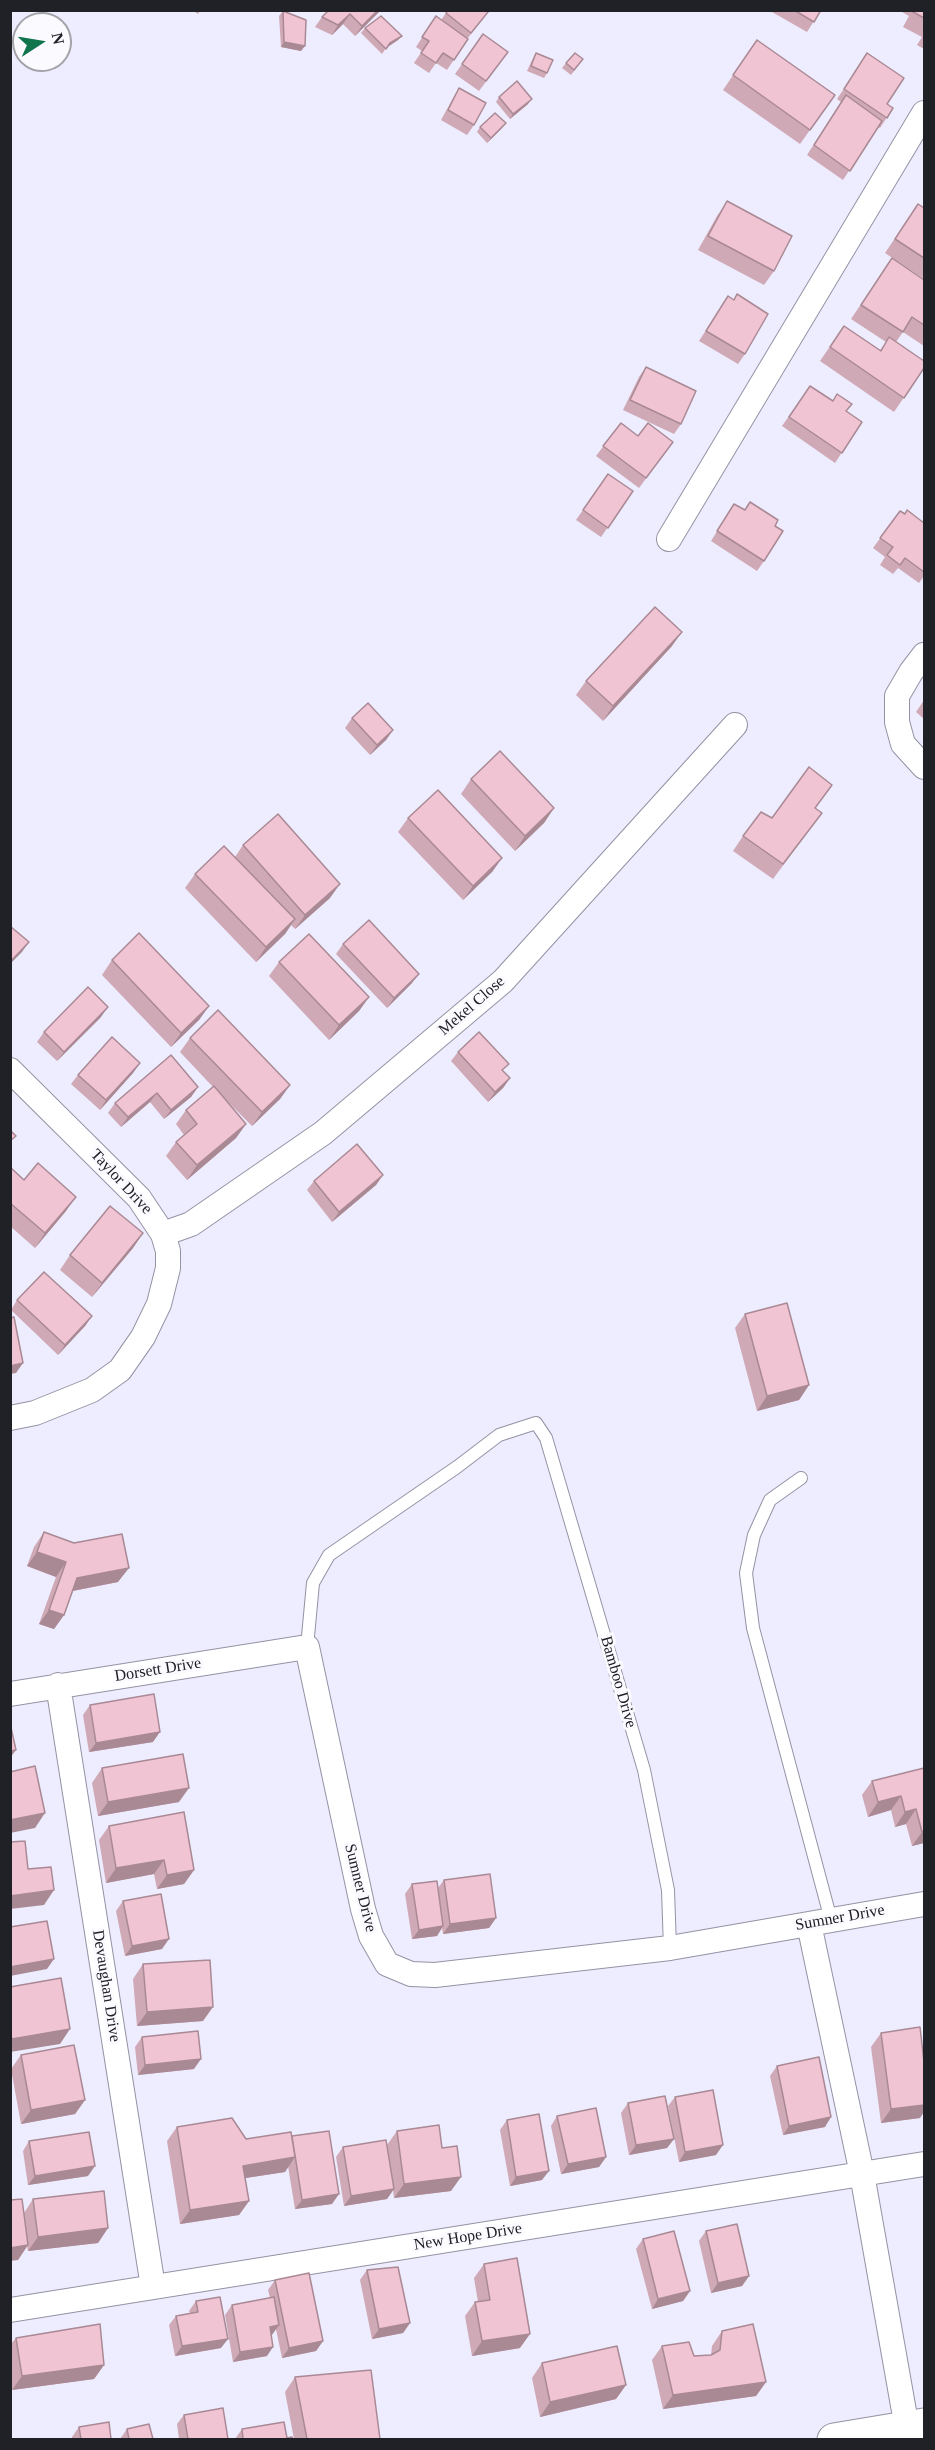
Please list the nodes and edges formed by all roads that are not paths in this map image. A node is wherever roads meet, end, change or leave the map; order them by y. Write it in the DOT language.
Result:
graph roads {
  1 [pos="924,113"];
  2 [pos="669,538"];
  3 [pos="918,664"];
  4 [pos="735,725"];
  5 [pos="924,767"];
  6 [pos="10,1070"];
  7 [pos="163,1234"];
  8 [pos="10,1418"];
  9 [pos="536,1423"];
  10 [pos="801,1478"];
  11 [pos="307,1647"];
  12 [pos="58,1685"];
  13 [pos="10,1694"];
  14 [pos="924,1904"];
  15 [pos="820,1922"];
  16 [pos="670,1948"];
  17 [pos="924,2164"];
  18 [pos="862,2174"];
  19 [pos="153,2287"];
  20 [pos="10,2310"];
  21 [pos="916,2426"];
  22 [pos="834,2439"];
  1 -- 2 [label="street"];
  3 -- 5 [label="street"];
  4 -- 7 [label="street, Mekel Close"];
  6 -- 7 [label="street, Taylor Drive"];
  7 -- 8 [label="street, Taylor Drive"];
  9 -- 11 [label="lane, Sumner Drive"];
  9 -- 16 [label="lane, Bamboo Drive"];
  10 -- 15 [label="lane"];
  11 -- 12 [label="street, Dorsett Drive"];
  11 -- 16 [label="street, Sumner Drive"];
  12 -- 13 [label="street, Dorsett Drive"];
  12 -- 19 [label="street, Devaughan Drive"];
  14 -- 15 [label="street, Sumner Drive"];
  15 -- 16 [label="street, Sumner Drive"];
  15 -- 18 [label="street"];
  17 -- 18 [label="street, New Hope Drive"];
  18 -- 19 [label="street, New Hope Drive"];
  18 -- 21 [label="street"];
  19 -- 20 [label="street, New Hope Drive"];
  21 -- 22 [label="main road"];
}
